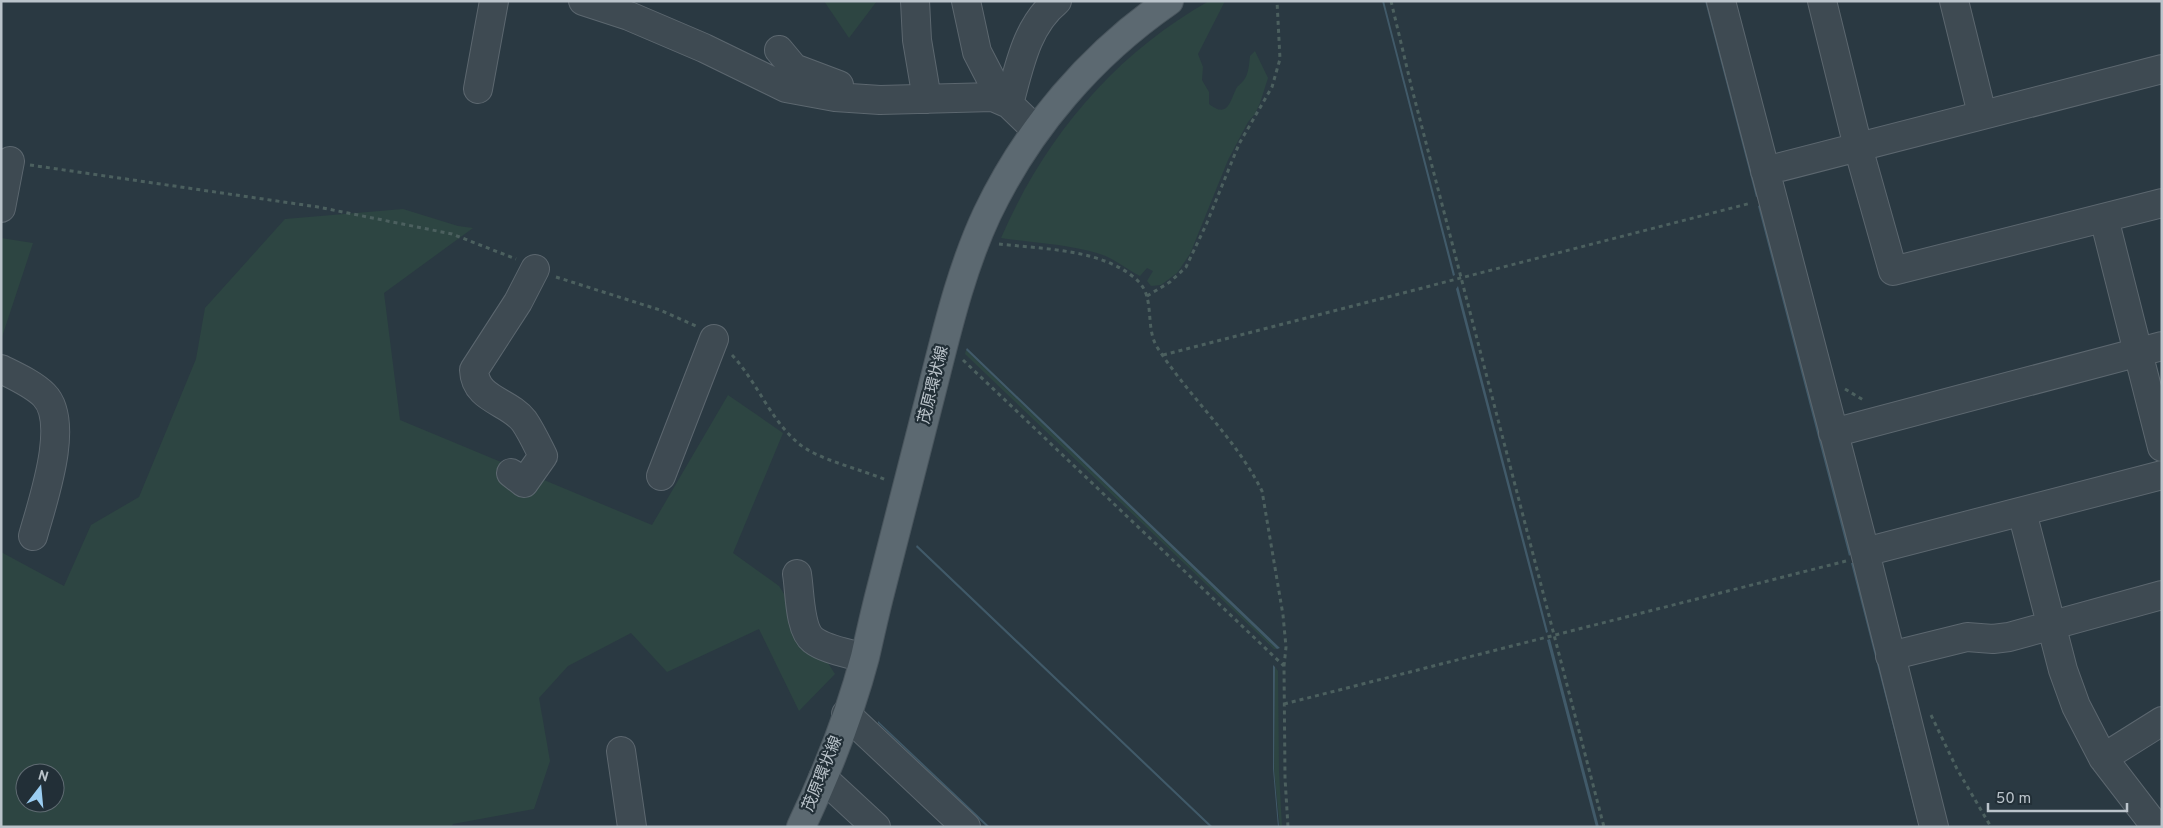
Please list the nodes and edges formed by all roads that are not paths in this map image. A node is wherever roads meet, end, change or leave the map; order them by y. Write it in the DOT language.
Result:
graph roads {
  1 [pos="494,1"];
  2 [pos="584,1"];
  3 [pos="915,1"];
  4 [pos="966,1"];
  5 [pos="1057,1"];
  6 [pos="1169,1"];
  7 [pos="1721,1"];
  8 [pos="1822,1"];
  9 [pos="1954,1"];
  10 [pos="779,50"];
  11 [pos="2162,69"];
  12 [pos="478,89"];
  13 [pos="927,99"];
  14 [pos="880,100"];
  15 [pos="1001,100"];
  16 [pos="1982,114"];
  17 [pos="1036,130"];
  18 [pos="1858,147"];
  19 [pos="10,161"];
  20 [pos="1766,171"];
  21 [pos="2162,203"];
  22 [pos="1,208"];
  23 [pos="2104,218"];
  24 [pos="534,269"];
  25 [pos="714,338"];
  26 [pos="2150,349"];
  27 [pos="1,369"];
  28 [pos="1833,432"];
  29 [pos="2162,447"];
  30 [pos="511,473"];
  31 [pos="2162,475"];
  32 [pos="661,476"];
  33 [pos="2022,512"];
  34 [pos="33,536"];
  35 [pos="1865,554"];
  36 [pos="797,574"];
  37 [pos="2162,595"];
  38 [pos="2051,624"];
  39 [pos="1890,656"];
  40 [pos="864,658"];
  41 [pos="846,714"];
  42 [pos="2162,721"];
  43 [pos="620,751"];
  44 [pos="2103,758"];
  45 [pos="823,778"];
  46 [pos="632,827"];
  47 [pos="801,827"];
  48 [pos="876,827"];
  49 [pos="966,827"];
  50 [pos="1934,827"];
  51 [pos="2156,827"];
  1 -- 12 [label="street"];
  2 -- 14 [label="street"];
  3 -- 13 [label="street"];
  4 -- 15 [label="street"];
  5 -- 15 [label="street"];
  6 -- 17 [label="main road, 茂原環状線"];
  7 -- 20 [label="street"];
  8 -- 18 [label="street"];
  9 -- 16 [label="street"];
  10 -- 14 [label="street"];
  11 -- 16 [label="street"];
  13 -- 14 [label="street"];
  13 -- 15 [label="street"];
  15 -- 17 [label="street"];
  16 -- 18 [label="street"];
  17 -- 40 [label="main road, 茂原環状線"];
  18 -- 20 [label="street"];
  18 -- 23 [label="street"];
  19 -- 22 [label="street"];
  20 -- 28 [label="street"];
  21 -- 23 [label="street"];
  23 -- 26 [label="street"];
  24 -- 30 [label="street"];
  25 -- 32 [label="street"];
  26 -- 28 [label="street"];
  26 -- 29 [label="street"];
  27 -- 34 [label="street"];
  28 -- 35 [label="street"];
  31 -- 33 [label="street"];
  33 -- 35 [label="street"];
  33 -- 38 [label="street"];
  35 -- 39 [label="street"];
  36 -- 40 [label="street"];
  37 -- 38 [label="street"];
  38 -- 39 [label="street"];
  38 -- 44 [label="street"];
  39 -- 50 [label="street"];
  40 -- 41 [label="main road, 茂原環状線"];
  41 -- 45 [label="main road, 茂原環状線"];
  41 -- 49 [label="street"];
  42 -- 44 [label="street"];
  43 -- 46 [label="street"];
  44 -- 51 [label="street"];
  45 -- 47 [label="main road, 茂原環状線"];
  45 -- 48 [label="street"];
}
